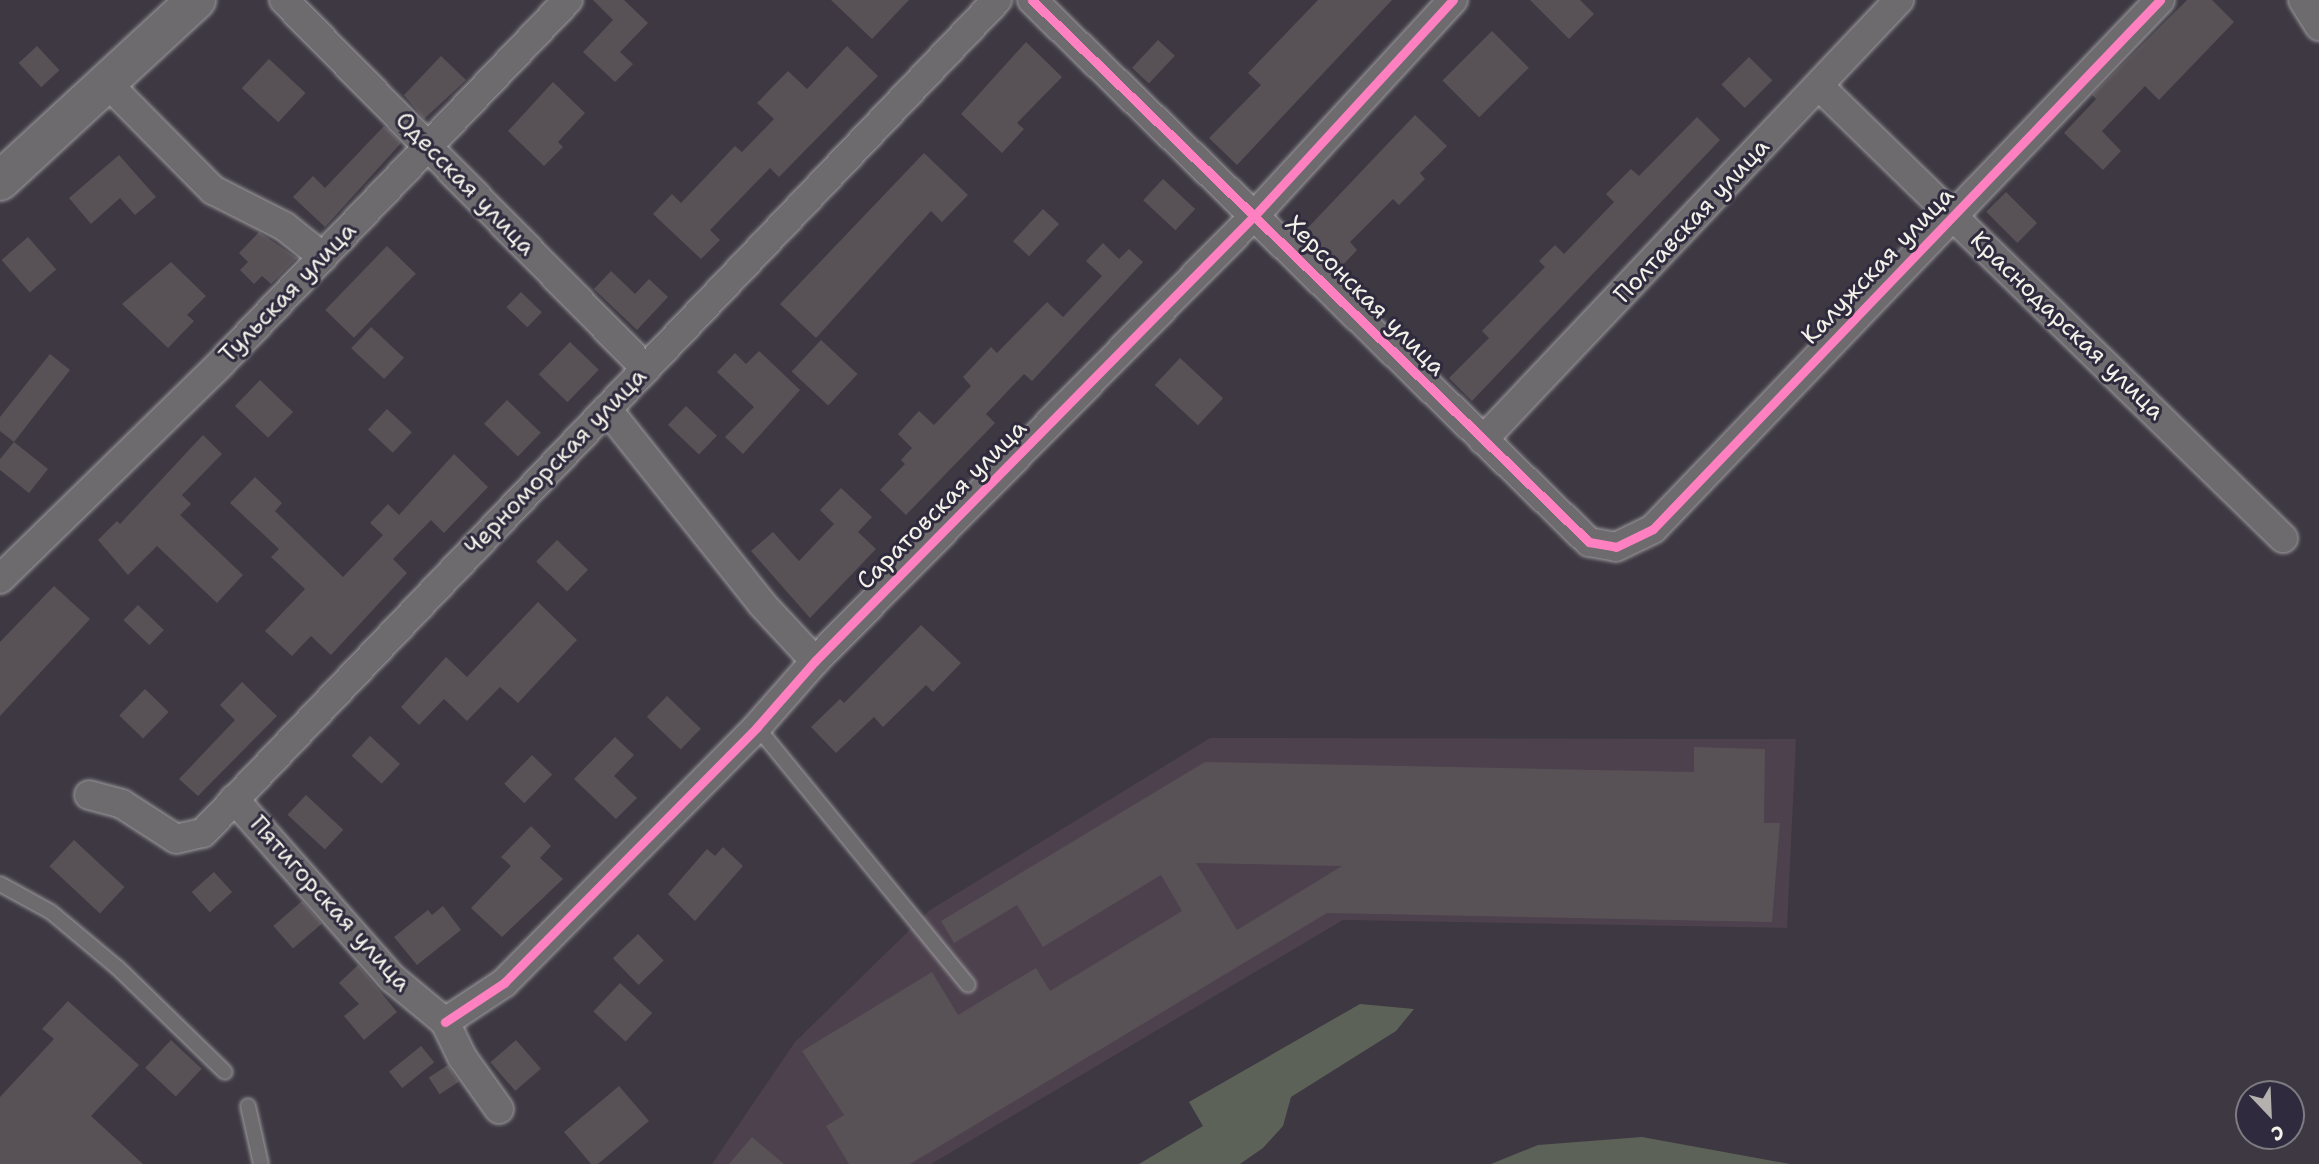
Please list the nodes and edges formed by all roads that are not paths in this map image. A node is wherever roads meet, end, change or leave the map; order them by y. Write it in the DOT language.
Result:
graph roads {
  1 [pos="197,0"];
  2 [pos="284,0"];
  3 [pos="568,0"];
  4 [pos="997,0"];
  5 [pos="1032,0"];
  6 [pos="1453,0"];
  7 [pos="1899,0"];
  8 [pos="2160,0"];
  9 [pos="2303,0"];
  10 [pos="2319,26"];
  11 [pos="107,83"];
  12 [pos="1819,86"];
  13 [pos="429,146"];
  14 [pos="0,181"];
  15 [pos="1256,214"];
  16 [pos="1953,215"];
  17 [pos="323,257"];
  18 [pos="646,369"];
  19 [pos="607,409"];
  20 [pos="1483,440"];
  21 [pos="2283,538"];
  22 [pos="1616,548"];
  23 [pos="0,579"];
  24 [pos="815,661"];
  25 [pos="757,727"];
  26 [pos="89,795"];
  27 [pos="234,799"];
  28 [pos="0,884"];
  29 [pos="968,985"];
  30 [pos="445,1022"];
  31 [pos="225,1072"];
  32 [pos="248,1106"];
  33 [pos="499,1109"];
  34 [pos="261,1164"];
  1 -- 11 [label="street"];
  2 -- 13 [label="street, Одесская улица"];
  3 -- 13 [label="street, Тульская улица"];
  4 -- 18 [label="street, Черноморская улица"];
  5 -- 15 [label="street, Херсонская улица"];
  6 -- 15 [label="street, Саратовская улица"];
  7 -- 12 [label="street, Полтавская улица"];
  8 -- 16 [label="street, Калужская улица"];
  9 -- 10 [label="street"];
  11 -- 14 [label="street"];
  11 -- 17 [label="street"];
  12 -- 16 [label="street, Краснодарская улица"];
  12 -- 20 [label="street, Полтавская улица"];
  13 -- 17 [label="street, Тульская улица"];
  13 -- 18 [label="street, Одесская улица"];
  15 -- 20 [label="street, Херсонская улица"];
  15 -- 24 [label="street, Саратовская улица"];
  16 -- 21 [label="street, Краснодарская улица"];
  16 -- 22 [label="street, Калужская улица"];
  17 -- 23 [label="street, Тульская улица"];
  18 -- 19 [label="street, Черноморская улица"];
  19 -- 24 [label="street"];
  19 -- 27 [label="street, Черноморская улица"];
  20 -- 22 [label="street, Херсонская улица"];
  24 -- 25 [label="street, Саратовская улица"];
  25 -- 29 [label="lane"];
  25 -- 30 [label="street, Саратовская улица"];
  26 -- 27 [label="street, Черноморская улица"];
  27 -- 30 [label="street, Пятигорская улица"];
  28 -- 31 [label="lane"];
  30 -- 33 [label="street, Пятигорская улица"];
  32 -- 34 [label="lane"];
}
